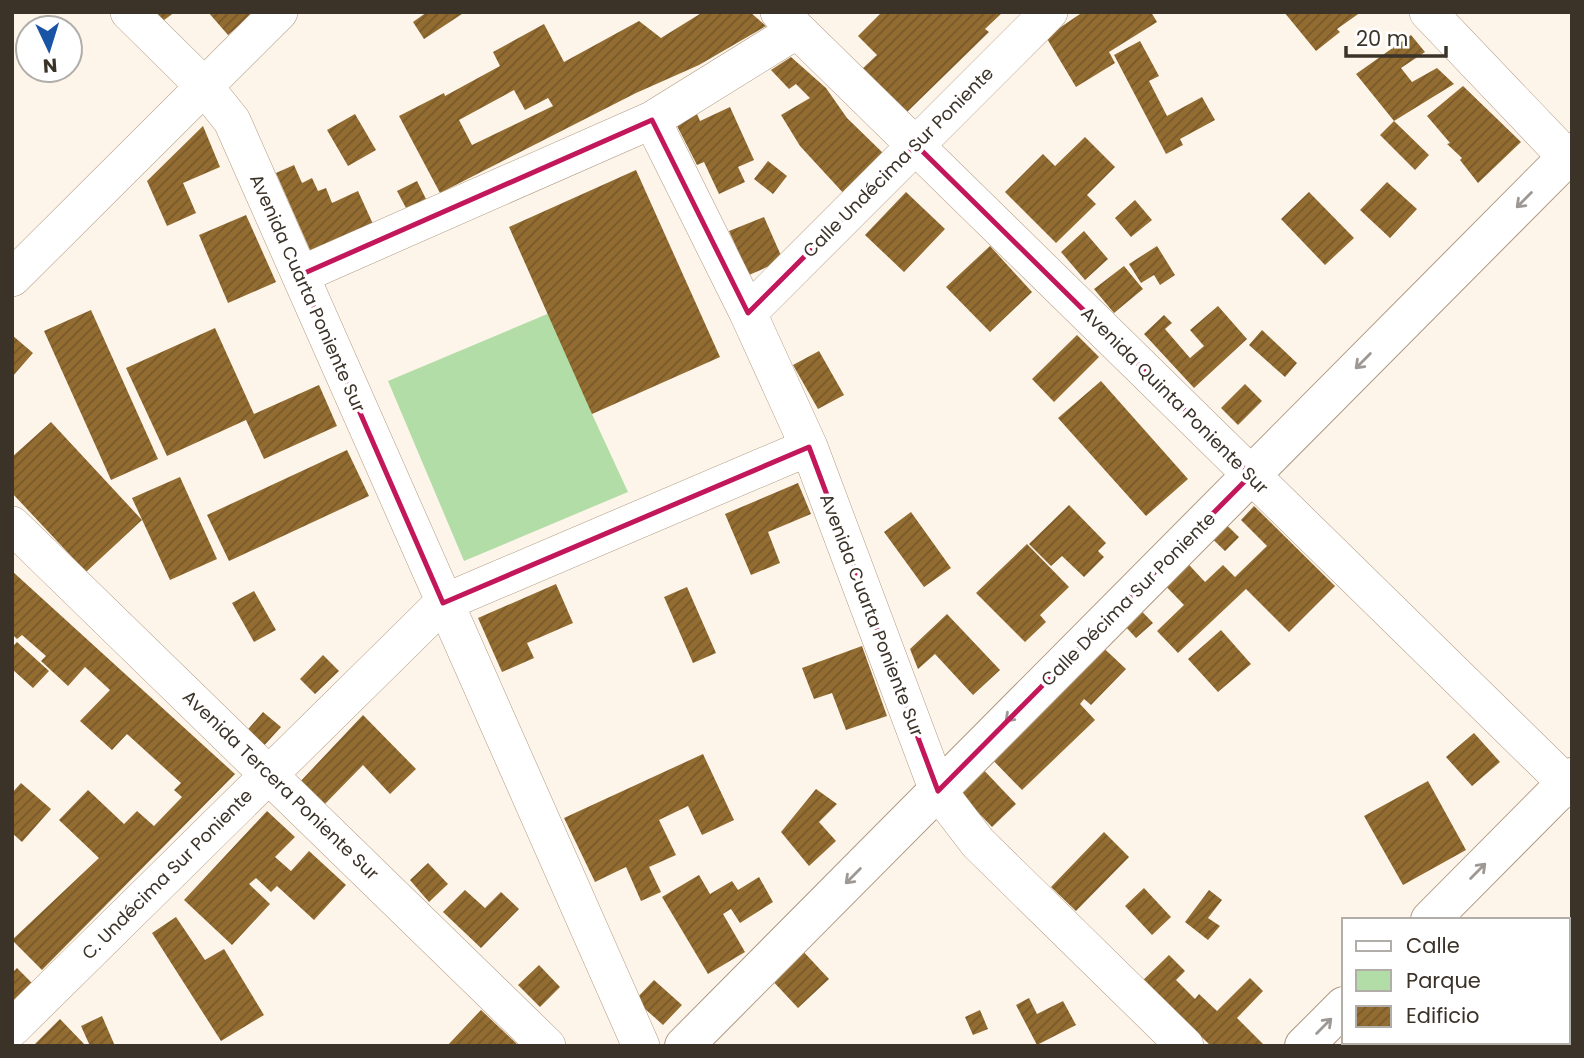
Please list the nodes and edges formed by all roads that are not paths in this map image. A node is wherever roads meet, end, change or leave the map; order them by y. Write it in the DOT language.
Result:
graph roads {
  1 [pos="129,12"];
  2 [pos="279,12"];
  3 [pos="1049,12"];
  4 [pos="1428,12"];
  5 [pos="788,21"];
  6 [pos="204,86"];
  7 [pos="652,120"];
  8 [pos="916,145"];
  9 [pos="1570,157"];
  10 [pos="300,275"];
  11 [pos="12,278"];
  12 [pos="748,313"];
  13 [pos="809,447"];
  14 [pos="1251,475"];
  15 [pos="12,525"];
  16 [pos="443,603"];
  17 [pos="269,772"];
  18 [pos="1570,783"];
  19 [pos="938,791"];
  20 [pos="1432,918"];
  21 [pos="1342,1008"];
  22 [pos="12,1028"];
  23 [pos="547,1046"];
  24 [pos="640,1046"];
  25 [pos="684,1046"];
  26 [pos="1185,1046"];
  27 [pos="1304,1046"];
  1 -- 6 [label="street, Avenida Cuarta Poniente Sur"];
  2 -- 6 [label="street"];
  3 -- 8 [label="street, Calle Undécima Sur Poniente"];
  4 -- 9 [label="street"];
  5 -- 7 [label="street"];
  5 -- 8 [label="street, Avenida Quinta Poniente Sur"];
  6 -- 10 [label="street, Avenida Cuarta Poniente Sur"];
  6 -- 11 [label="street"];
  7 -- 10 [label="street"];
  7 -- 12 [label="street, Avenida Cuarta Poniente Sur"];
  8 -- 12 [label="street, Calle Undécima Sur Poniente"];
  8 -- 14 [label="street, Avenida Quinta Poniente Sur"];
  9 -- 14 [label="street, Calle Décima Sur Poniente, one-way"];
  10 -- 16 [label="street, Avenida Cuarta Poniente Sur"];
  12 -- 13 [label="street, Avenida Cuarta Poniente Sur"];
  13 -- 16 [label="street"];
  13 -- 19 [label="street, Avenida Cuarta Poniente Sur"];
  14 -- 18 [label="street, Avenida Quinta Poniente Sur"];
  14 -- 19 [label="street, Calle Décima Sur Poniente, one-way"];
  15 -- 17 [label="street, Avenida Tercera Poniente Sur"];
  16 -- 17 [label="street, C. Undécima Sur Poniente"];
  16 -- 24 [label="street, Avenida Cuarta Poniente Sur"];
  17 -- 22 [label="street, C. Undécima Sur Poniente"];
  17 -- 23 [label="street, Avenida Tercera Poniente Sur"];
  20 -- 18 [label="street, one-way"];
  19 -- 25 [label="street, Calle Décima Sur Poniente, one-way"];
  19 -- 26 [label="street, Avenida Cuarta Poniente Sur"];
  27 -- 21 [label="street, one-way"];
}
